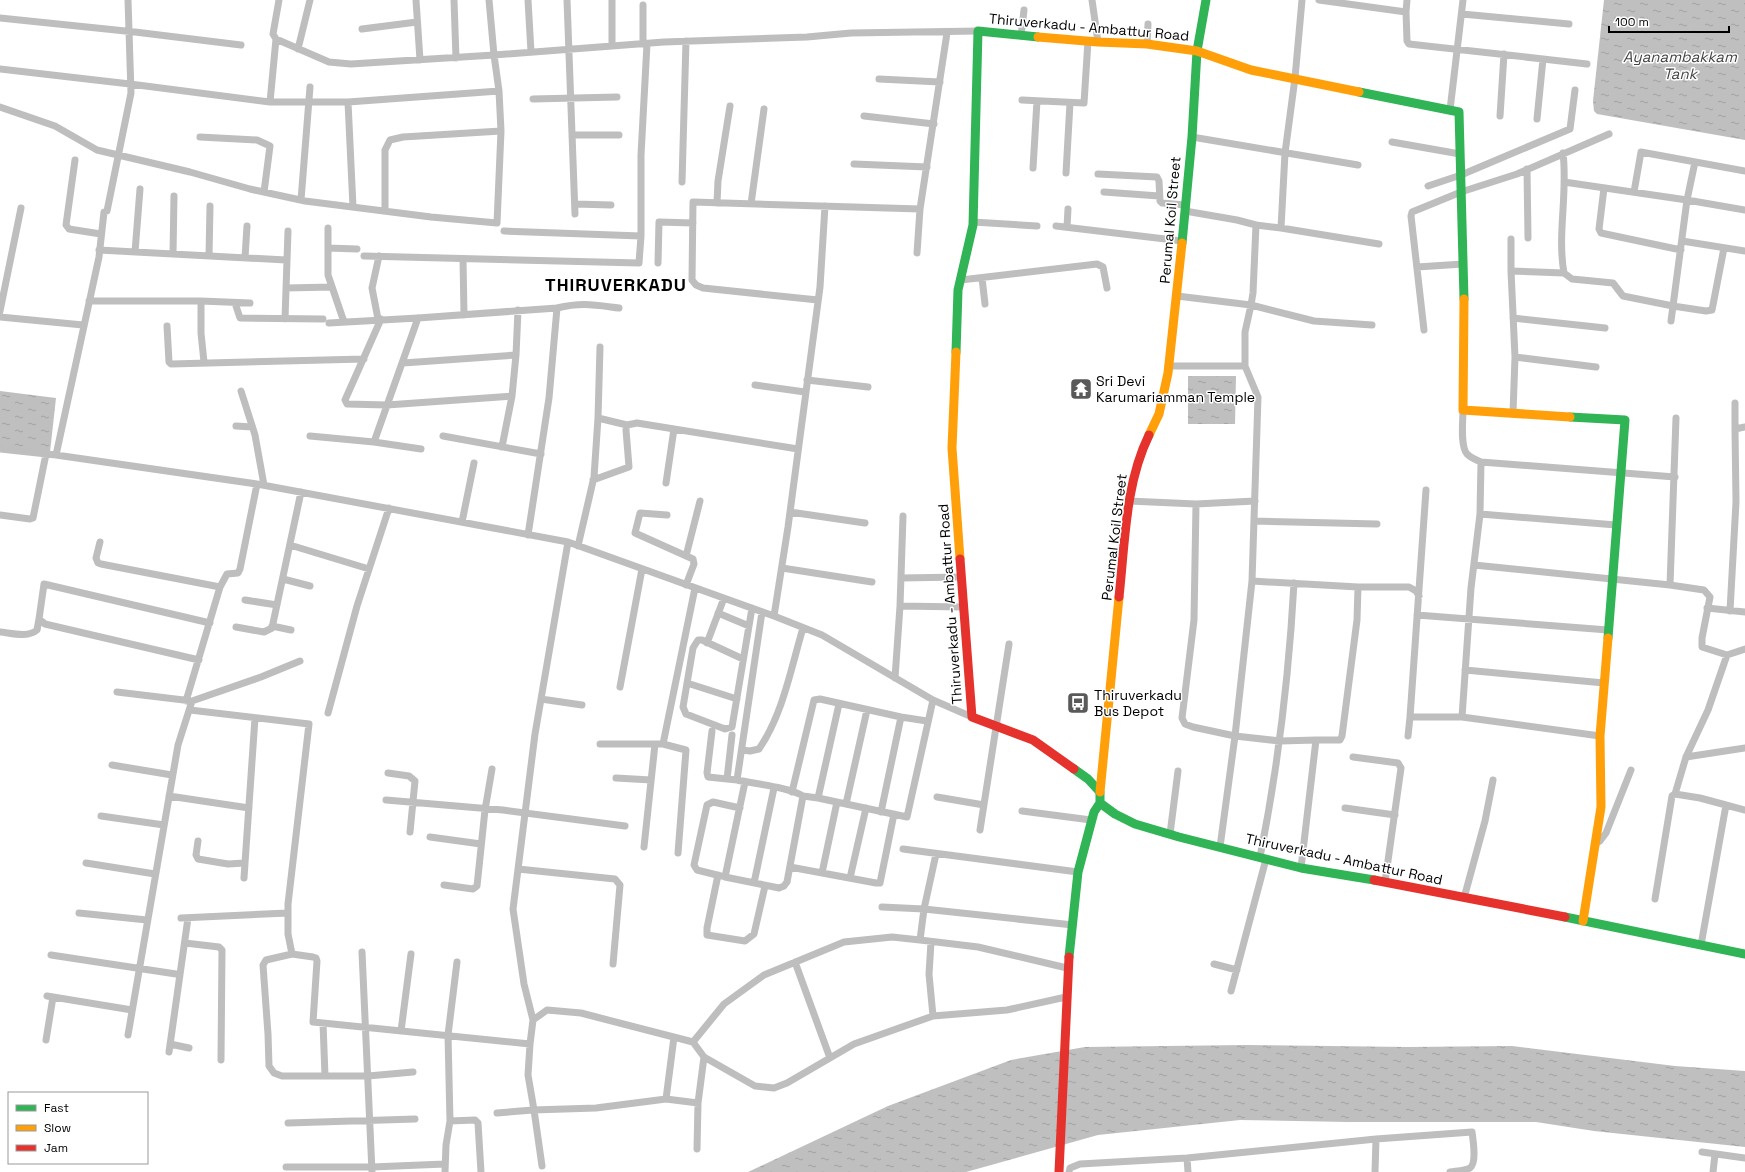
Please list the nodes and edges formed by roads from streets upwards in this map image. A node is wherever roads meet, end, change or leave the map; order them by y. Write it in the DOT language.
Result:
graph roads {
  1 [pos="128,0"];
  2 [pos="279,0"];
  3 [pos="310,0"];
  4 [pos="416,0"];
  5 [pos="454,0"];
  6 [pos="489,0"];
  7 [pos="528,0"];
  8 [pos="566,0"];
  9 [pos="612,0"];
  10 [pos="1092,0"];
  11 [pos="1206,0"];
  12 [pos="1302,0"];
  13 [pos="1319,0"];
  14 [pos="1407,0"];
  15 [pos="1462,0"];
  16 [pos="643,5"];
  17 [pos="1024,10"];
  18 [pos="1406,12"];
  19 [pos="1462,14"];
  20 [pos="0,18"];
  21 [pos="417,22"];
  22 [pos="1148,24"];
  23 [pos="1569,24"];
  24 [pos="362,29"];
  25 [pos="128,32"];
  26 [pos="948,32"];
  27 [pos="978,32"];
  28 [pos="1021,36"];
  29 [pos="276,39"];
  30 [pos="1088,40"];
  31 [pos="686,41"];
  32 [pos="1098,42"];
  33 [pos="645,44"];
  34 [pos="1148,44"];
  35 [pos="241,45"];
  36 [pos="612,46"];
  37 [pos="298,49"];
  38 [pos="568,49"];
  39 [pos="1458,50"];
  40 [pos="1197,51"];
  41 [pos="531,52"];
  42 [pos="1504,54"];
  43 [pos="494,55"];
  44 [pos="456,58"];
  45 [pos="1543,59"];
  46 [pos="420,60"];
  47 [pos="1587,64"];
  48 [pos="0,69"];
  49 [pos="1295,78"];
  50 [pos="879,79"];
  51 [pos="940,82"];
  52 [pos="130,84"];
  53 [pos="310,87"];
  54 [pos="1575,90"];
  55 [pos="499,91"];
  56 [pos="617,97"];
  57 [pos="533,99"];
  58 [pos="571,99"];
  59 [pos="1022,100"];
  60 [pos="1037,101"];
  61 [pos="270,102"];
  62 [pos="309,102"];
  63 [pos="348,102"];
  64 [pos="1070,103"];
  65 [pos="730,106"];
  66 [pos="0,107"];
  67 [pos="764,109"];
  68 [pos="1450,110"];
  69 [pos="864,116"];
  70 [pos="1500,116"];
  71 [pos="1537,119"];
  72 [pos="934,124"];
  73 [pos="501,131"];
  74 [pos="1609,134"];
  75 [pos="573,135"];
  76 [pos="619,135"];
  77 [pos="200,137"];
  78 [pos="1192,137"];
  79 [pos="1392,142"];
  80 [pos="1285,153"];
  81 [pos="1563,153"];
  82 [pos="1460,154"];
  83 [pos="119,157"];
  84 [pos="75,160"];
  85 [pos="1695,162"];
  86 [pos="854,164"];
  87 [pos="1358,165"];
  88 [pos="927,167"];
  89 [pos="1033,168"];
  90 [pos="1527,170"];
  91 [pos="1745,171"];
  92 [pos="1066,173"];
  93 [pos="1098,174"];
  94 [pos="1461,175"];
  95 [pos="682,182"];
  96 [pos="1564,182"];
  97 [pos="1428,186"];
  98 [pos="1604,188"];
  99 [pos="140,189"];
  100 [pos="264,192"];
  101 [pos="1104,192"];
  102 [pos="1461,192"];
  103 [pos="1634,192"];
  104 [pos="174,196"];
  105 [pos="1159,196"];
  106 [pos="301,200"];
  107 [pos="1687,200"];
  108 [pos="717,203"];
  109 [pos="575,204"];
  110 [pos="751,204"];
  111 [pos="611,205"];
  112 [pos="210,206"];
  113 [pos="825,206"];
  114 [pos="353,207"];
  115 [pos="21,208"];
  116 [pos="1185,208"];
  117 [pos="920,209"];
  118 [pos="1068,209"];
  119 [pos="1745,210"];
  120 [pos="385,211"];
  121 [pos="575,214"];
  122 [pos="973,222"];
  123 [pos="693,223"];
  124 [pos="1256,225"];
  125 [pos="247,226"];
  126 [pos="1037,226"];
  127 [pos="1056,226"];
  128 [pos="1067,227"];
  129 [pos="328,228"];
  130 [pos="1281,228"];
  131 [pos="288,231"];
  132 [pos="504,232"];
  133 [pos="102,234"];
  134 [pos="641,236"];
  135 [pos="1528,238"];
  136 [pos="1511,239"];
  137 [pos="1182,241"];
  138 [pos="1682,242"];
  139 [pos="1379,244"];
  140 [pos="328,248"];
  141 [pos="1724,248"];
  142 [pos="357,249"];
  143 [pos="99,250"];
  144 [pos="1681,250"];
  145 [pos="1745,251"];
  146 [pos="135,252"];
  147 [pos="917,253"];
  148 [pos="173,254"];
  149 [pos="209,256"];
  150 [pos="364,256"];
  151 [pos="378,256"];
  152 [pos="246,258"];
  153 [pos="463,259"];
  154 [pos="286,260"];
  155 [pos="658,263"];
  156 [pos="1463,264"];
  157 [pos="1417,268"];
  158 [pos="1511,271"];
  159 [pos="1564,274"];
  160 [pos="982,278"];
  161 [pos="960,280"];
  162 [pos="332,287"];
  163 [pos="286,288"];
  164 [pos="1107,288"];
  165 [pos="1177,296"];
  166 [pos="818,300"];
  167 [pos="89,301"];
  168 [pos="202,301"];
  169 [pos="235,302"];
  170 [pos="250,303"];
  171 [pos="985,304"];
  172 [pos="1251,305"];
  173 [pos="1673,306"];
  174 [pos="557,308"];
  175 [pos="619,308"];
  176 [pos="518,310"];
  177 [pos="0,311"];
  178 [pos="464,315"];
  179 [pos="0,317"];
  180 [pos="418,318"];
  181 [pos="1514,318"];
  182 [pos="284,319"];
  183 [pos="380,319"];
  184 [pos="1671,321"];
  185 [pos="344,322"];
  186 [pos="83,325"];
  187 [pos="1372,325"];
  188 [pos="167,326"];
  189 [pos="1605,328"];
  190 [pos="1424,330"];
  191 [pos="600,347"];
  192 [pos="516,355"];
  193 [pos="1515,357"];
  194 [pos="364,359"];
  195 [pos="204,362"];
  196 [pos="403,363"];
  197 [pos="1168,366"];
  198 [pos="1245,366"];
  199 [pos="1596,367"];
  200 [pos="807,380"];
  201 [pos="755,385"];
  202 [pos="868,387"];
  203 [pos="241,391"];
  204 [pos="805,392"];
  205 [pos="512,396"];
  206 [pos="1734,403"];
  207 [pos="387,404"];
  208 [pos="1463,410"];
  209 [pos="1513,413"];
  210 [pos="598,418"];
  211 [pos="1676,418"];
  212 [pos="628,425"];
  213 [pos="236,426"];
  214 [pos="252,427"];
  215 [pos="1745,427"];
  216 [pos="674,429"];
  217 [pos="1735,429"];
  218 [pos="310,436"];
  219 [pos="443,436"];
  220 [pos="374,442"];
  221 [pos="502,447"];
  222 [pos="0,449"];
  223 [pos="421,449"];
  224 [pos="798,449"];
  225 [pos="46,454"];
  226 [pos="541,454"];
  227 [pos="56,455"];
  228 [pos="1481,462"];
  229 [pos="474,463"];
  230 [pos="1621,472"];
  231 [pos="1675,477"];
  232 [pos="593,480"];
  233 [pos="666,483"];
  234 [pos="261,484"];
  235 [pos="1426,490"];
  236 [pos="301,492"];
  237 [pos="700,501"];
  238 [pos="1129,501"];
  239 [pos="1255,501"];
  240 [pos="1196,504"];
  241 [pos="389,508"];
  242 [pos="790,512"];
  243 [pos="1480,514"];
  244 [pos="667,515"];
  245 [pos="0,516"];
  246 [pos="904,516"];
  247 [pos="1254,521"];
  248 [pos="462,522"];
  249 [pos="865,523"];
  250 [pos="1377,524"];
  251 [pos="1616,525"];
  252 [pos="528,535"];
  253 [pos="100,542"];
  254 [pos="568,542"];
  255 [pos="290,545"];
  256 [pos="578,546"];
  257 [pos="686,556"];
  258 [pos="1474,565"];
  259 [pos="782,568"];
  260 [pos="369,569"];
  261 [pos="642,569"];
  262 [pos="901,578"];
  263 [pos="961,578"];
  264 [pos="283,579"];
  265 [pos="1613,579"];
  266 [pos="1252,581"];
  267 [pos="872,582"];
  268 [pos="1294,583"];
  269 [pos="686,584"];
  270 [pos="1670,585"];
  271 [pos="310,586"];
  272 [pos="220,587"];
  273 [pos="1358,587"];
  274 [pos="695,588"];
  275 [pos="1418,596"];
  276 [pos="724,598"];
  277 [pos="245,600"];
  278 [pos="277,605"];
  279 [pos="900,606"];
  280 [pos="963,607"];
  281 [pos="752,608"];
  282 [pos="1708,608"];
  283 [pos="1730,610"];
  284 [pos="762,612"];
  285 [pos="1745,612"];
  286 [pos="718,613"];
  287 [pos="1417,615"];
  288 [pos="774,616"];
  289 [pos="40,619"];
  290 [pos="1468,619"];
  291 [pos="210,623"];
  292 [pos="272,626"];
  293 [pos="749,626"];
  294 [pos="236,627"];
  295 [pos="803,628"];
  296 [pos="291,630"];
  297 [pos="1608,630"];
  298 [pos="0,632"];
  299 [pos="707,643"];
  300 [pos="1009,644"];
  301 [pos="1745,649"];
  302 [pos="1727,655"];
  303 [pos="744,659"];
  304 [pos="199,660"];
  305 [pos="300,661"];
  306 [pos="1465,670"];
  307 [pos="895,678"];
  308 [pos="687,683"];
  309 [pos="1604,683"];
  310 [pos="620,687"];
  311 [pos="117,692"];
  312 [pos="541,699"];
  313 [pos="737,699"];
  314 [pos="933,700"];
  315 [pos="189,701"];
  316 [pos="839,704"];
  317 [pos="582,705"];
  318 [pos="190,710"];
  319 [pos="867,710"];
  320 [pos="328,714"];
  321 [pos="901,717"];
  322 [pos="972,717"];
  323 [pos="1410,717"];
  324 [pos="1462,717"];
  325 [pos="255,718"];
  326 [pos="927,721"];
  327 [pos="996,726"];
  328 [pos="712,731"];
  329 [pos="732,735"];
  330 [pos="1235,736"];
  331 [pos="1408,736"];
  332 [pos="1600,736"];
  333 [pos="1316,740"];
  334 [pos="1280,741"];
  335 [pos="600,744"];
  336 [pos="655,744"];
  337 [pos="663,744"];
  338 [pos="1745,748"];
  339 [pos="742,750"];
  340 [pos="1353,757"];
  341 [pos="1686,757"];
  342 [pos="112,765"];
  343 [pos="492,769"];
  344 [pos="1631,770"];
  345 [pos="1178,771"];
  346 [pos="388,774"];
  347 [pos="172,775"];
  348 [pos="616,778"];
  349 [pos="727,779"];
  350 [pos="651,780"];
  351 [pos="737,780"];
  352 [pos="1493,780"];
  353 [pos="745,782"];
  354 [pos="774,788"];
  355 [pos="792,792"];
  356 [pos="1100,792"];
  357 [pos="1674,794"];
  358 [pos="169,796"];
  359 [pos="803,796"];
  360 [pos="938,797"];
  361 [pos="818,798"];
  362 [pos="386,800"];
  363 [pos="837,802"];
  364 [pos="413,803"];
  365 [pos="1100,803"];
  366 [pos="846,804"];
  367 [pos="984,805"];
  368 [pos="1726,805"];
  369 [pos="249,808"];
  370 [pos="740,808"];
  371 [pos="866,808"];
  372 [pos="1345,808"];
  373 [pos="485,810"];
  374 [pos="1745,810"];
  375 [pos="1022,811"];
  376 [pos="881,812"];
  377 [pos="525,814"];
  378 [pos="894,814"];
  379 [pos="1395,815"];
  380 [pos="101,816"];
  381 [pos="1091,820"];
  382 [pos="164,825"];
  383 [pos="625,826"];
  384 [pos="980,830"];
  385 [pos="410,832"];
  386 [pos="1170,834"];
  387 [pos="430,837"];
  388 [pos="198,841"];
  389 [pos="481,844"];
  390 [pos="1595,844"];
  391 [pos="644,847"];
  392 [pos="1220,847"];
  393 [pos="903,850"];
  394 [pos="678,853"];
  395 [pos="936,854"];
  396 [pos="1263,858"];
  397 [pos="86,863"];
  398 [pos="245,863"];
  399 [pos="790,867"];
  400 [pos="1301,868"];
  401 [pos="518,869"];
  402 [pos="1078,872"];
  403 [pos="822,873"];
  404 [pos="155,874"];
  405 [pos="722,876"];
  406 [pos="244,878"];
  407 [pos="850,878"];
  408 [pos="1385,882"];
  409 [pos="754,884"];
  410 [pos="444,885"];
  411 [pos="765,886"];
  412 [pos="1464,898"];
  413 [pos="1655,899"];
  414 [pos="882,907"];
  415 [pos="924,909"];
  416 [pos="79,913"];
  417 [pos="288,913"];
  418 [pos="147,920"];
  419 [pos="1583,920"];
  420 [pos="1073,925"];
  421 [pos="920,940"];
  422 [pos="931,942"];
  423 [pos="185,943"];
  424 [pos="1700,945"];
  425 [pos="362,952"];
  426 [pos="292,954"];
  427 [pos="411,954"];
  428 [pos="1745,954"];
  429 [pos="51,955"];
  430 [pos="456,962"];
  431 [pos="795,962"];
  432 [pos="613,964"];
  433 [pos="1214,964"];
  434 [pos="139,968"];
  435 [pos="1067,968"];
  436 [pos="1236,970"];
  437 [pos="176,974"];
  438 [pos="1231,991"];
  439 [pos="1066,997"];
  440 [pos="132,1010"];
  441 [pos="933,1016"];
  442 [pos="533,1020"];
  443 [pos="322,1023"];
  444 [pos="365,1028"];
  445 [pos="401,1031"];
  446 [pos="128,1035"];
  447 [pos="448,1035"];
  448 [pos="674,1037"];
  449 [pos="46,1040"];
  450 [pos="693,1042"];
  451 [pos="170,1044"];
  452 [pos="530,1044"];
  453 [pos="189,1048"];
  454 [pos="169,1052"];
  455 [pos="704,1057"];
  456 [pos="830,1058"];
  457 [pos="221,1060"];
  458 [pos="413,1072"];
  459 [pos="325,1076"];
  460 [pos="368,1076"];
  461 [pos="666,1099"];
  462 [pos="698,1103"];
  463 [pos="534,1110"];
  464 [pos="497,1114"];
  465 [pos="415,1119"];
  466 [pos="369,1121"];
  467 [pos="450,1122"];
  468 [pos="288,1123"];
  469 [pos="1376,1139"];
  470 [pos="697,1149"];
  471 [pos="1702,1152"];
  472 [pos="1715,1154"];
  473 [pos="1187,1158"];
  474 [pos="1745,1158"];
  475 [pos="444,1164"];
  476 [pos="542,1166"];
  477 [pos="286,1167"];
  478 [pos="372,1169"];
  479 [pos="445,1172"];
  480 [pos="481,1172"];
  481 [pos="1059,1172"];
  482 [pos="1069,1172"];
  483 [pos="1188,1172"];
  484 [pos="1375,1172"];
  485 [pos="1450,1172"];
  486 [pos="1713,1172"];
  1 -- 25 [label="street"];
  2 -- 29 [label="street"];
  3 -- 37 [label="street"];
  4 -- 21 [label="street"];
  5 -- 44 [label="street"];
  6 -- 43 [label="street"];
  7 -- 41 [label="street"];
  8 -- 38 [label="street"];
  9 -- 36 [label="street"];
  10 -- 32 [label="street"];
  11 -- 40 [label="street, Thiruverkadu - Ambattur Road"];
  12 -- 49 [label="street"];
  13 -- 18 [label="street"];
  14 -- 18 [label="street"];
  15 -- 19 [label="street"];
  16 -- 33 [label="street"];
  17 -- 28 [label="street"];
  18 -- 39 [label="street"];
  19 -- 23 [label="street"];
  19 -- 39 [label="street"];
  20 -- 25 [label="street"];
  21 -- 24 [label="street"];
  21 -- 46 [label="street"];
  22 -- 34 [label="street"];
  25 -- 35 [label="street"];
  25 -- 52 [label="street"];
  26 -- 27 [label="street"];
  26 -- 31 [label="street"];
  26 -- 51 [label="street"];
  27 -- 28 [label="street, Thiruverkadu - Ambattur Road"];
  27 -- 122 [label="street, Thiruverkadu - Ambattur Road"];
  28 -- 30 [label="street, Thiruverkadu - Ambattur Road"];
  29 -- 37 [label="street"];
  29 -- 61 [label="street"];
  30 -- 32 [label="street, Thiruverkadu - Ambattur Road"];
  30 -- 64 [label="street"];
  31 -- 33 [label="street"];
  31 -- 95 [label="street"];
  32 -- 34 [label="street, Thiruverkadu - Ambattur Road"];
  33 -- 36 [label="street"];
  33 -- 134 [label="street"];
  34 -- 40 [label="street, Thiruverkadu - Ambattur Road"];
  36 -- 38 [label="street"];
  37 -- 46 [label="street"];
  38 -- 41 [label="street"];
  38 -- 58 [label="street"];
  39 -- 42 [label="street"];
  39 -- 68 [label="street"];
  40 -- 49 [label="street"];
  40 -- 78 [label="street, Perumal Koil Street"];
  41 -- 43 [label="street"];
  42 -- 45 [label="street"];
  42 -- 70 [label="street"];
  43 -- 44 [label="street"];
  43 -- 55 [label="street"];
  44 -- 46 [label="street"];
  45 -- 47 [label="street"];
  45 -- 71 [label="street"];
  48 -- 52 [label="street"];
  49 -- 68 [label="street"];
  49 -- 80 [label="street"];
  50 -- 51 [label="street"];
  51 -- 72 [label="street"];
  52 -- 61 [label="street"];
  52 -- 83 [label="street"];
  53 -- 62 [label="street"];
  54 -- 94 [label="street"];
  55 -- 63 [label="street"];
  55 -- 73 [label="street"];
  56 -- 58 [label="street"];
  57 -- 58 [label="street"];
  58 -- 75 [label="street"];
  59 -- 60 [label="street"];
  60 -- 64 [label="street"];
  60 -- 89 [label="street"];
  61 -- 62 [label="street"];
  62 -- 63 [label="street"];
  62 -- 106 [label="street"];
  63 -- 114 [label="street"];
  64 -- 92 [label="street"];
  65 -- 108 [label="street"];
  66 -- 83 [label="street"];
  67 -- 110 [label="street"];
  68 -- 82 [label="street"];
  69 -- 72 [label="street"];
  72 -- 88 [label="street"];
  73 -- 120 [label="street"];
  73 -- 120 [label="street"];
  74 -- 81 [label="street"];
  75 -- 76 [label="street"];
  75 -- 109 [label="street"];
  77 -- 100 [label="street"];
  78 -- 80 [label="street"];
  78 -- 116 [label="street, Perumal Koil Street"];
  79 -- 82 [label="street"];
  80 -- 87 [label="street"];
  80 -- 130 [label="street"];
  81 -- 90 [label="street"];
  81 -- 96 [label="street"];
  82 -- 94 [label="street"];
  83 -- 100 [label="street"];
  83 -- 133 [label="street"];
  84 -- 133 [label="street"];
  85 -- 91 [label="street"];
  85 -- 103 [label="street"];
  85 -- 107 [label="street"];
  86 -- 88 [label="street"];
  88 -- 117 [label="street"];
  90 -- 102 [label="street"];
  90 -- 135 [label="street"];
  93 -- 105 [label="street"];
  94 -- 97 [label="street"];
  94 -- 102 [label="street"];
  96 -- 98 [label="street"];
  96 -- 159 [label="street"];
  98 -- 103 [label="street"];
  98 -- 144 [label="street"];
  99 -- 146 [label="street"];
  100 -- 106 [label="street"];
  101 -- 105 [label="street"];
  102 -- 156 [label="street"];
  102 -- 157 [label="street"];
  103 -- 107 [label="street"];
  104 -- 148 [label="street"];
  105 -- 116 [label="street"];
  106 -- 114 [label="street"];
  107 -- 119 [label="street"];
  107 -- 138 [label="street"];
  108 -- 110 [label="street"];
  108 -- 123 [label="street"];
  109 -- 111 [label="street"];
  109 -- 121 [label="street"];
  110 -- 113 [label="street"];
  112 -- 149 [label="street"];
  113 -- 117 [label="street"];
  113 -- 166 [label="street"];
  114 -- 120 [label="street"];
  115 -- 177 [label="street"];
  116 -- 124 [label="street"];
  116 -- 137 [label="street, Perumal Koil Street"];
  117 -- 147 [label="street"];
  118 -- 128 [label="street"];
  122 -- 126 [label="street"];
  122 -- 161 [label="street, Thiruverkadu - Ambattur Road"];
  123 -- 155 [label="street"];
  123 -- 166 [label="street"];
  124 -- 130 [label="street"];
  124 -- 172 [label="street"];
  125 -- 152 [label="street"];
  127 -- 128 [label="street"];
  128 -- 137 [label="street"];
  129 -- 140 [label="street"];
  130 -- 139 [label="street"];
  131 -- 154 [label="street"];
  132 -- 134 [label="street"];
  133 -- 143 [label="street"];
  134 -- 153 [label="street"];
  136 -- 158 [label="street"];
  137 -- 165 [label="street, Perumal Koil Street"];
  138 -- 141 [label="street"];
  138 -- 144 [label="street"];
  140 -- 142 [label="street"];
  140 -- 162 [label="street"];
  141 -- 145 [label="street"];
  141 -- 173 [label="street"];
  143 -- 146 [label="street"];
  143 -- 167 [label="street"];
  144 -- 173 [label="street"];
  146 -- 148 [label="street"];
  148 -- 149 [label="street"];
  149 -- 152 [label="street"];
  150 -- 151 [label="street"];
  151 -- 153 [label="street"];
  151 -- 183 [label="street"];
  152 -- 154 [label="street"];
  153 -- 178 [label="street"];
  154 -- 163 [label="street"];
  156 -- 157 [label="street"];
  156 -- 208 [label="street"];
  157 -- 190 [label="street"];
  158 -- 159 [label="street"];
  158 -- 181 [label="street"];
  159 -- 173 [label="street"];
  160 -- 161 [label="street"];
  160 -- 164 [label="street"];
  160 -- 171 [label="street"];
  161 -- 263 [label="street, Thiruverkadu - Ambattur Road"];
  162 -- 163 [label="street"];
  162 -- 185 [label="street"];
  163 -- 182 [label="street"];
  165 -- 172 [label="street"];
  165 -- 197 [label="street, Perumal Koil Street"];
  166 -- 200 [label="street"];
  167 -- 168 [label="street"];
  167 -- 186 [label="street"];
  168 -- 169 [label="street"];
  168 -- 195 [label="street"];
  169 -- 170 [label="street"];
  169 -- 182 [label="street"];
  172 -- 187 [label="street"];
  172 -- 198 [label="street"];
  173 -- 184 [label="street"];
  174 -- 175 [label="street"];
  174 -- 176 [label="street"];
  174 -- 226 [label="street"];
  176 -- 178 [label="street"];
  176 -- 192 [label="street"];
  178 -- 180 [label="street"];
  179 -- 186 [label="street"];
  180 -- 183 [label="street"];
  180 -- 196 [label="street"];
  181 -- 189 [label="street"];
  181 -- 193 [label="street"];
  182 -- 185 [label="street"];
  183 -- 185 [label="street"];
  183 -- 194 [label="street"];
  186 -- 227 [label="street"];
  188 -- 195 [label="street"];
  191 -- 210 [label="street"];
  192 -- 196 [label="street"];
  192 -- 205 [label="street"];
  193 -- 199 [label="street"];
  193 -- 209 [label="street"];
  194 -- 195 [label="street"];
  194 -- 207 [label="street"];
  196 -- 207 [label="street"];
  197 -- 198 [label="street"];
  197 -- 238 [label="street, Perumal Koil Street"];
  198 -- 239 [label="street"];
  200 -- 202 [label="street"];
  200 -- 204 [label="street"];
  201 -- 204 [label="street"];
  203 -- 214 [label="street"];
  204 -- 224 [label="street"];
  205 -- 207 [label="street"];
  205 -- 221 [label="street"];
  206 -- 217 [label="street"];
  207 -- 220 [label="street"];
  208 -- 209 [label="street"];
  208 -- 228 [label="street"];
  209 -- 230 [label="street"];
  210 -- 212 [label="street"];
  210 -- 232 [label="street"];
  211 -- 231 [label="street"];
  212 -- 216 [label="street"];
  212 -- 232 [label="street"];
  213 -- 214 [label="street"];
  214 -- 234 [label="street"];
  215 -- 217 [label="street"];
  216 -- 224 [label="street"];
  216 -- 233 [label="street"];
  217 -- 283 [label="street"];
  218 -- 220 [label="street"];
  219 -- 221 [label="street"];
  220 -- 223 [label="street"];
  221 -- 226 [label="street"];
  222 -- 225 [label="street"];
  224 -- 242 [label="street"];
  225 -- 227 [label="street"];
  225 -- 245 [label="street"];
  226 -- 252 [label="street"];
  227 -- 234 [label="street"];
  228 -- 230 [label="street"];
  228 -- 243 [label="street"];
  229 -- 248 [label="street"];
  230 -- 231 [label="street"];
  230 -- 251 [label="street"];
  231 -- 270 [label="street"];
  232 -- 256 [label="street"];
  234 -- 236 [label="street"];
  234 -- 272 [label="street"];
  235 -- 275 [label="street"];
  236 -- 241 [label="street"];
  236 -- 255 [label="street"];
  237 -- 257 [label="street"];
  238 -- 240 [label="street"];
  238 -- 356 [label="street, Perumal Koil Street"];
  239 -- 240 [label="street"];
  239 -- 247 [label="street"];
  240 -- 330 [label="street"];
  241 -- 248 [label="street"];
  241 -- 260 [label="street"];
  242 -- 249 [label="street"];
  242 -- 259 [label="street"];
  243 -- 251 [label="street"];
  243 -- 258 [label="street"];
  244 -- 257 [label="street"];
  246 -- 262 [label="street"];
  247 -- 250 [label="street"];
  247 -- 266 [label="street"];
  248 -- 252 [label="street"];
  251 -- 265 [label="street"];
  252 -- 254 [label="street"];
  253 -- 272 [label="street"];
  254 -- 256 [label="street"];
  254 -- 312 [label="street"];
  255 -- 260 [label="street"];
  255 -- 264 [label="street"];
  256 -- 261 [label="street"];
  257 -- 269 [label="street"];
  258 -- 265 [label="street"];
  258 -- 290 [label="street"];
  259 -- 267 [label="street"];
  259 -- 288 [label="street"];
  260 -- 320 [label="street"];
  261 -- 269 [label="street"];
  261 -- 310 [label="street"];
  262 -- 263 [label="street"];
  262 -- 279 [label="street"];
  263 -- 280 [label="street, Thiruverkadu - Ambattur Road"];
  264 -- 271 [label="street"];
  264 -- 278 [label="street"];
  265 -- 270 [label="street"];
  265 -- 297 [label="street"];
  266 -- 268 [label="street"];
  266 -- 330 [label="street"];
  268 -- 273 [label="street"];
  268 -- 334 [label="street"];
  269 -- 274 [label="street"];
  270 -- 282 [label="street"];
  272 -- 291 [label="street"];
  273 -- 275 [label="street"];
  273 -- 333 [label="street"];
  274 -- 276 [label="street"];
  274 -- 337 [label="street"];
  275 -- 287 [label="street"];
  276 -- 281 [label="street"];
  276 -- 286 [label="street"];
  277 -- 278 [label="street"];
  278 -- 292 [label="street"];
  279 -- 280 [label="street"];
  279 -- 307 [label="street"];
  280 -- 322 [label="street, Thiruverkadu - Ambattur Road"];
  281 -- 284 [label="street"];
  281 -- 293 [label="street"];
  282 -- 283 [label="street"];
  282 -- 302 [label="street"];
  283 -- 285 [label="street"];
  284 -- 288 [label="street"];
  284 -- 339 [label="street"];
  286 -- 293 [label="street"];
  286 -- 299 [label="street"];
  287 -- 290 [label="street"];
  287 -- 323 [label="street"];
  288 -- 295 [label="street"];
  289 -- 291 [label="street"];
  289 -- 298 [label="street"];
  289 -- 304 [label="street"];
  290 -- 297 [label="street"];
  290 -- 306 [label="street"];
  291 -- 304 [label="street"];
  292 -- 294 [label="street"];
  292 -- 296 [label="street"];
  293 -- 303 [label="street"];
  295 -- 307 [label="street"];
  295 -- 339 [label="street"];
  297 -- 309 [label="street"];
  299 -- 303 [label="street"];
  299 -- 308 [label="street"];
  300 -- 327 [label="street"];
  301 -- 302 [label="street"];
  302 -- 341 [label="street"];
  303 -- 313 [label="street"];
  304 -- 315 [label="street"];
  305 -- 315 [label="street"];
  306 -- 309 [label="street"];
  306 -- 324 [label="street"];
  307 -- 314 [label="street"];
  308 -- 313 [label="street"];
  308 -- 313 [label="street"];
  309 -- 332 [label="street"];
  311 -- 315 [label="street"];
  312 -- 317 [label="street"];
  312 -- 377 [label="street"];
  314 -- 322 [label="street"];
  314 -- 326 [label="street"];
  315 -- 318 [label="street"];
  316 -- 319 [label="street"];
  316 -- 355 [label="street"];
  316 -- 361 [label="street"];
  318 -- 325 [label="street"];
  318 -- 347 [label="street"];
  319 -- 321 [label="street"];
  319 -- 366 [label="street"];
  321 -- 326 [label="street"];
  321 -- 376 [label="street"];
  322 -- 327 [label="street, Thiruverkadu - Ambattur Road"];
  323 -- 324 [label="street"];
  323 -- 331 [label="street"];
  324 -- 332 [label="street"];
  325 -- 369 [label="street"];
  325 -- 417 [label="street"];
  326 -- 378 [label="street"];
  327 -- 356 [label="street, Thiruverkadu - Ambattur Road"];
  327 -- 367 [label="street"];
  328 -- 349 [label="street"];
  329 -- 349 [label="street"];
  330 -- 334 [label="street"];
  330 -- 392 [label="street"];
  332 -- 390 [label="street"];
  333 -- 334 [label="street"];
  333 -- 400 [label="street"];
  334 -- 396 [label="street"];
  335 -- 336 [label="street"];
  336 -- 337 [label="street"];
  336 -- 350 [label="street"];
  337 -- 394 [label="street"];
  338 -- 341 [label="street"];
  339 -- 351 [label="street"];
  340 -- 379 [label="street"];
  341 -- 357 [label="street"];
  342 -- 347 [label="street"];
  343 -- 373 [label="street"];
  344 -- 390 [label="street"];
  345 -- 386 [label="street"];
  346 -- 364 [label="street"];
  347 -- 358 [label="street"];
  348 -- 350 [label="street"];
  349 -- 351 [label="street"];
  350 -- 391 [label="street"];
  351 -- 353 [label="street"];
  352 -- 412 [label="street"];
  353 -- 354 [label="street"];
  353 -- 370 [label="street"];
  354 -- 355 [label="street"];
  354 -- 409 [label="street"];
  355 -- 359 [label="street"];
  356 -- 365 [label="street"];
  357 -- 368 [label="street"];
  357 -- 413 [label="street"];
  358 -- 369 [label="street"];
  358 -- 382 [label="street"];
  359 -- 361 [label="street"];
  359 -- 399 [label="street"];
  360 -- 367 [label="street"];
  361 -- 363 [label="street"];
  362 -- 364 [label="street"];
  363 -- 366 [label="street"];
  363 -- 403 [label="street"];
  364 -- 373 [label="street"];
  364 -- 385 [label="street"];
  365 -- 381 [label="street"];
  365 -- 386 [label="street, Thiruverkadu - Ambattur Road"];
  366 -- 371 [label="street"];
  367 -- 384 [label="street"];
  368 -- 374 [label="street"];
  368 -- 424 [label="street"];
  369 -- 398 [label="street"];
  370 -- 405 [label="street"];
  370 -- 405 [label="street"];
  371 -- 376 [label="street"];
  371 -- 407 [label="street"];
  372 -- 379 [label="street"];
  373 -- 377 [label="street"];
  373 -- 389 [label="street"];
  375 -- 381 [label="street"];
  376 -- 378 [label="street"];
  377 -- 383 [label="street"];
  377 -- 401 [label="street"];
  378 -- 407 [label="street"];
  379 -- 408 [label="street"];
  380 -- 382 [label="street"];
  381 -- 402 [label="street"];
  382 -- 404 [label="street"];
  386 -- 392 [label="street, Thiruverkadu - Ambattur Road"];
  387 -- 389 [label="street"];
  388 -- 398 [label="street"];
  389 -- 410 [label="street"];
  390 -- 419 [label="street"];
  392 -- 396 [label="street, Thiruverkadu - Ambattur Road"];
  393 -- 395 [label="street"];
  395 -- 402 [label="street"];
  395 -- 415 [label="street"];
  396 -- 400 [label="street, Thiruverkadu - Ambattur Road"];
  396 -- 436 [label="street"];
  397 -- 404 [label="street"];
  398 -- 406 [label="street"];
  399 -- 403 [label="street"];
  399 -- 411 [label="street"];
  400 -- 408 [label="street, Thiruverkadu - Ambattur Road"];
  401 -- 432 [label="street"];
  401 -- 442 [label="street"];
  402 -- 420 [label="street"];
  403 -- 407 [label="street"];
  404 -- 418 [label="street"];
  405 -- 409 [label="street"];
  405 -- 411 [label="street"];
  408 -- 412 [label="street, Thiruverkadu - Ambattur Road"];
  409 -- 411 [label="street"];
  412 -- 419 [label="street, Thiruverkadu - Ambattur Road"];
  414 -- 415 [label="street"];
  415 -- 420 [label="street"];
  415 -- 421 [label="street"];
  416 -- 418 [label="street"];
  417 -- 423 [label="street"];
  417 -- 426 [label="street"];
  418 -- 434 [label="street"];
  419 -- 424 [label="street, Thiruverkadu - Ambattur Road"];
  420 -- 435 [label="street"];
  421 -- 422 [label="street"];
  421 -- 431 [label="street"];
  422 -- 435 [label="street"];
  422 -- 441 [label="street"];
  423 -- 451 [label="street"];
  423 -- 457 [label="street"];
  424 -- 428 [label="street, Thiruverkadu - Ambattur Road"];
  425 -- 444 [label="street"];
  426 -- 443 [label="street"];
  426 -- 459 [label="street"];
  427 -- 445 [label="street"];
  429 -- 434 [label="street"];
  430 -- 447 [label="street"];
  431 -- 450 [label="street"];
  431 -- 456 [label="street"];
  433 -- 436 [label="street"];
  434 -- 437 [label="street"];
  434 -- 440 [label="street"];
  435 -- 439 [label="street"];
  436 -- 438 [label="street"];
  439 -- 441 [label="street"];
  439 -- 481 [label="street"];
  440 -- 446 [label="street"];
  440 -- 449 [label="street"];
  441 -- 456 [label="street"];
  442 -- 448 [label="street"];
  442 -- 452 [label="street"];
  443 -- 444 [label="street"];
  443 -- 459 [label="street"];
  444 -- 445 [label="street"];
  444 -- 460 [label="street"];
  445 -- 447 [label="street"];
  447 -- 452 [label="street"];
  447 -- 467 [label="street"];
  448 -- 450 [label="street"];
  448 -- 461 [label="street"];
  450 -- 455 [label="street"];
  451 -- 453 [label="street"];
  451 -- 454 [label="street"];
  452 -- 463 [label="street"];
  455 -- 456 [label="street"];
  455 -- 462 [label="street"];
  458 -- 460 [label="street"];
  459 -- 460 [label="street"];
  460 -- 466 [label="street"];
  461 -- 462 [label="street"];
  461 -- 463 [label="street"];
  462 -- 470 [label="street"];
  463 -- 464 [label="street"];
  463 -- 476 [label="street"];
  465 -- 466 [label="street"];
  466 -- 468 [label="street"];
  466 -- 478 [label="street"];
  467 -- 475 [label="street"];
  467 -- 480 [label="street"];
  469 -- 473 [label="street"];
  469 -- 484 [label="street"];
  469 -- 485 [label="street"];
  471 -- 472 [label="street"];
  472 -- 474 [label="street"];
  472 -- 486 [label="street"];
  473 -- 482 [label="street"];
  473 -- 483 [label="street"];
  475 -- 478 [label="street"];
  475 -- 479 [label="street"];
  477 -- 478 [label="street"];
}
